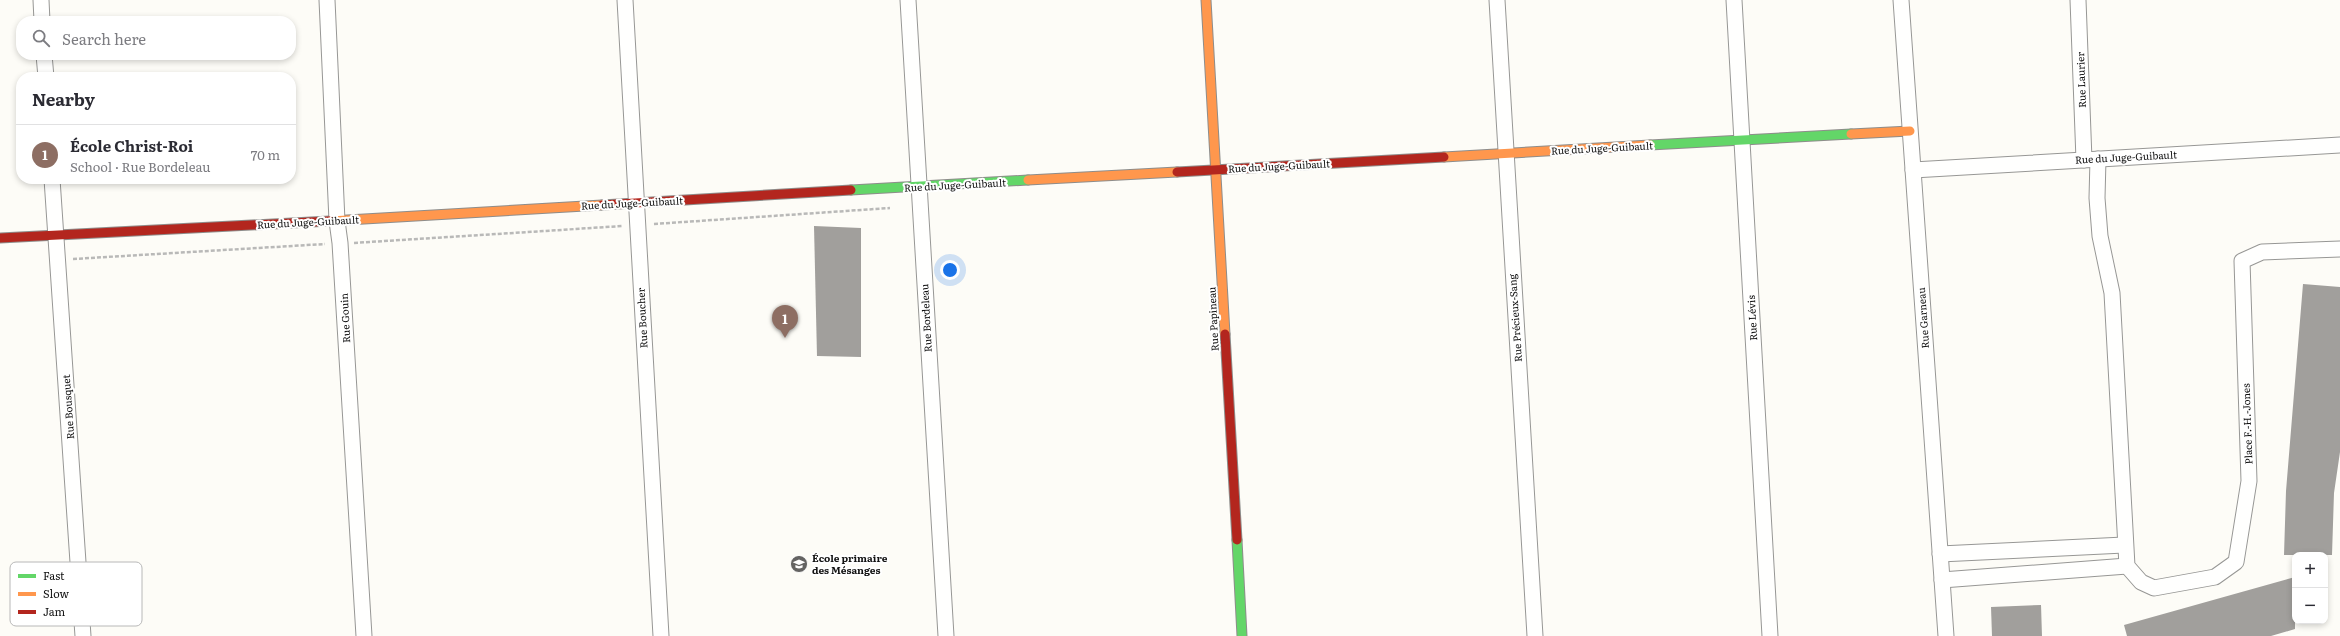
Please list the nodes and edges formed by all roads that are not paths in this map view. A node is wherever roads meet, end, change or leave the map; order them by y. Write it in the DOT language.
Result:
graph roads {
  1 [pos="41,0"];
  2 [pos="327,0"];
  3 [pos="625,0"];
  4 [pos="908,0"];
  5 [pos="1206,0"];
  6 [pos="1497,0"];
  7 [pos="1734,0"];
  8 [pos="1901,0"];
  9 [pos="2078,0"];
  10 [pos="42,16"];
  11 [pos="44,60"];
  12 [pos="46,72"];
  13 [pos="1910,131"];
  14 [pos="1742,141"];
  15 [pos="2340,145"];
  16 [pos="1505,153"];
  17 [pos="2091,160"];
  18 [pos="1215,170"];
  19 [pos="1913,170"];
  20 [pos="52,184"];
  21 [pos="918,187"];
  22 [pos="635,202"];
  23 [pos="337,221"];
  24 [pos="55,234"];
  25 [pos="0,238"];
  26 [pos="2340,249"];
  27 [pos="2124,545"];
  28 [pos="1940,554"];
  29 [pos="78,562"];
  30 [pos="2127,566"];
  31 [pos="1942,580"];
  32 [pos="82,626"];
  33 [pos="83,636"];
  34 [pos="364,636"];
  35 [pos="661,636"];
  36 [pos="946,636"];
  37 [pos="1242,636"];
  38 [pos="1535,636"];
  39 [pos="1770,636"];
  40 [pos="1946,636"];
  1 -- 10 [label="street"];
  2 -- 23 [label="street, Rue Gouin"];
  3 -- 22 [label="street, Rue Boucher"];
  4 -- 21 [label="street, Rue Bordeleau"];
  5 -- 18 [label="street, Rue Papineau"];
  6 -- 16 [label="street, Rue Précieux-Sang"];
  7 -- 14 [label="street, Rue Lévis"];
  8 -- 13 [label="street, Rue Garneau"];
  9 -- 17 [label="street, Rue Laurier"];
  11 -- 12 [label="street"];
  13 -- 14 [label="street, Rue du Juge-Guibault"];
  13 -- 19 [label="street, Rue Garneau"];
  14 -- 16 [label="street, Rue du Juge-Guibault"];
  14 -- 39 [label="street, Rue Lévis"];
  15 -- 17 [label="street, Rue du Juge-Guibault"];
  16 -- 18 [label="street, Rue du Juge-Guibault"];
  16 -- 38 [label="street, Rue Précieux-Sang"];
  17 -- 19 [label="street, Rue du Juge-Guibault"];
  17 -- 27 [label="street"];
  18 -- 21 [label="street, Rue du Juge-Guibault"];
  18 -- 37 [label="street, Rue Papineau"];
  19 -- 28 [label="street, Rue Garneau"];
  20 -- 24 [label="street, Rue Bousquet"];
  21 -- 22 [label="street, Rue du Juge-Guibault"];
  21 -- 36 [label="street, Rue Bordeleau"];
  22 -- 23 [label="street, Rue du Juge-Guibault"];
  22 -- 35 [label="street, Rue Boucher"];
  23 -- 24 [label="street, Rue du Juge-Guibault"];
  23 -- 34 [label="street, Rue Gouin"];
  24 -- 25 [label="street, Rue du Juge-Guibault"];
  24 -- 29 [label="street, Rue Bousquet"];
  26 -- 30 [label="street, Place F.-H.-Jones"];
  27 -- 28 [label="street"];
  27 -- 30 [label="street"];
  28 -- 31 [label="street, Rue Garneau"];
  30 -- 31 [label="street"];
  31 -- 40 [label="street, Rue Garneau"];
  32 -- 33 [label="street, Rue Bousquet"];
}
